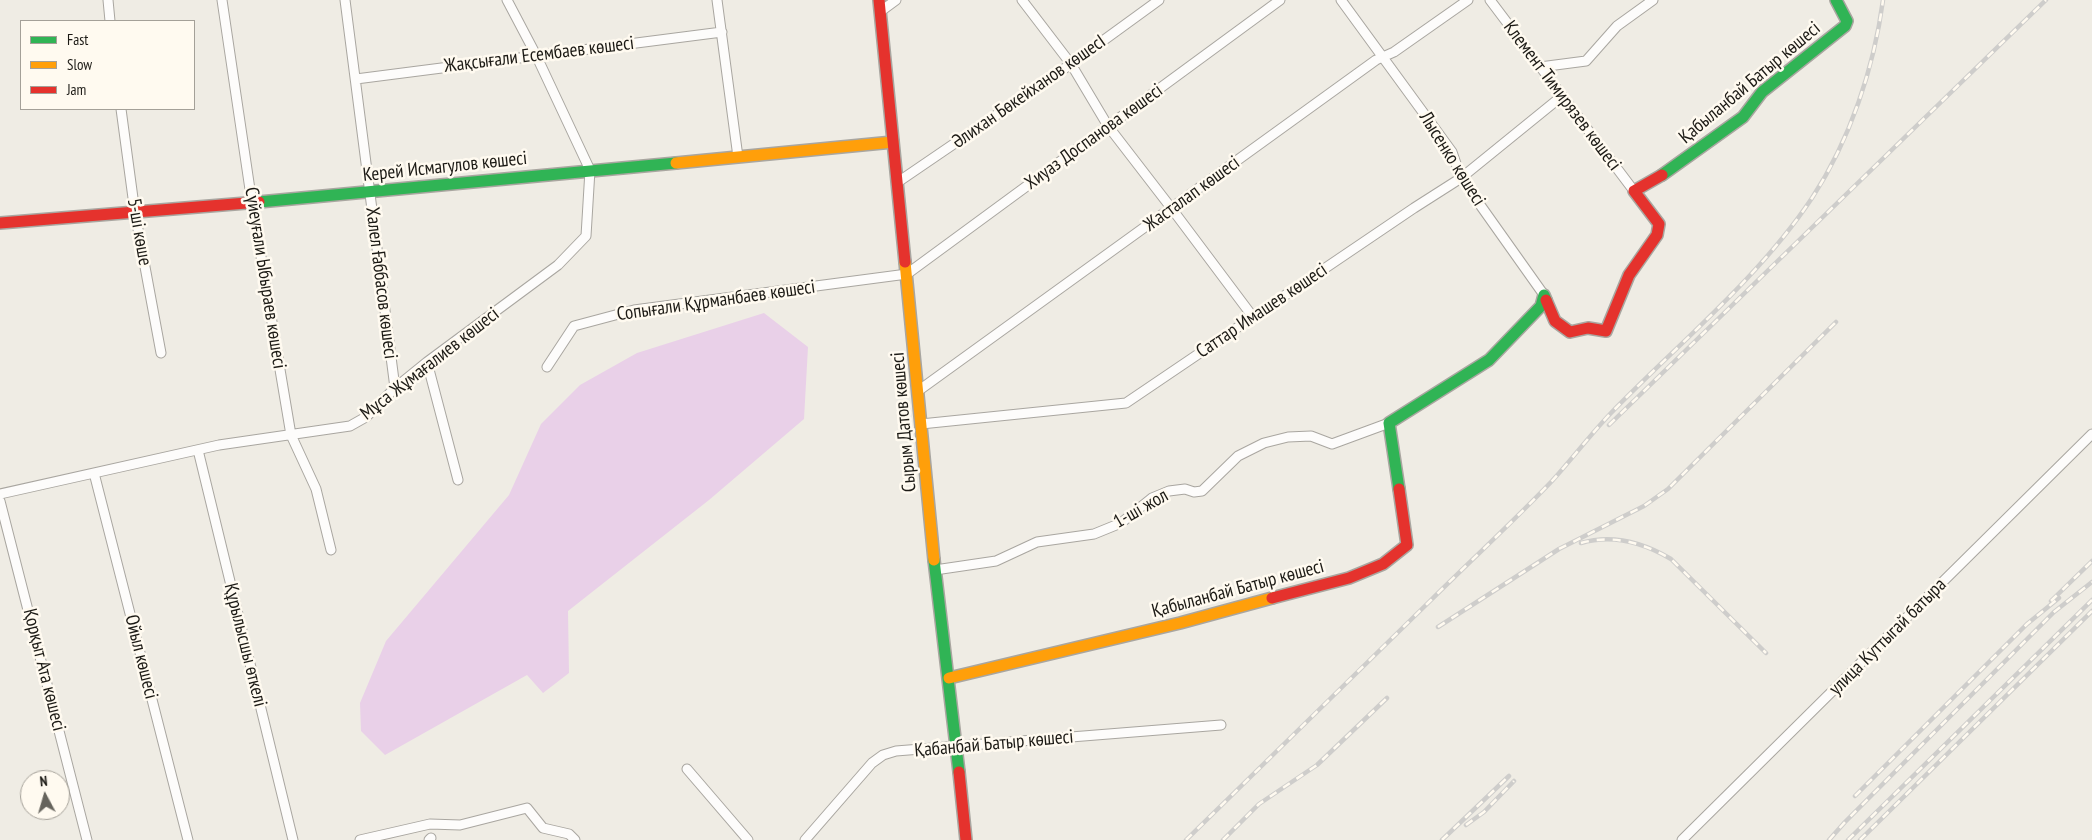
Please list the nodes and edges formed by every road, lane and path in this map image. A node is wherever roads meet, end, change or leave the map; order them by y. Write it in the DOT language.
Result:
graph roads {
  1 [pos="108,0"];
  2 [pos="222,0"];
  3 [pos="345,0"];
  4 [pos="507,0"];
  5 [pos="718,0"];
  6 [pos="896,0"];
  7 [pos="1022,0"];
  8 [pos="1159,0"];
  9 [pos="1280,0"];
  10 [pos="1341,0"];
  11 [pos="1468,0"];
  12 [pos="1490,0"];
  13 [pos="1653,0"];
  14 [pos="1838,3"];
  15 [pos="880,6"];
  16 [pos="110,20"];
  17 [pos="722,32"];
  18 [pos="536,55"];
  19 [pos="1384,56"];
  20 [pos="1071,64"];
  21 [pos="1540,67"];
  22 [pos="356,79"];
  23 [pos="1562,96"];
  24 [pos="121,110"];
  25 [pos="1108,126"];
  26 [pos="893,142"];
  27 [pos="738,157"];
  28 [pos="590,170"];
  29 [pos="1461,178"];
  30 [pos="898,182"];
  31 [pos="1634,191"];
  32 [pos="370,192"];
  33 [pos="252,203"];
  34 [pos="1172,209"];
  35 [pos="134,213"];
  36 [pos="0,223"];
  37 [pos="907,274"];
  38 [pos="1544,295"];
  39 [pos="1253,317"];
  40 [pos="162,354"];
  41 [pos="427,362"];
  42 [pos="547,367"];
  43 [pos="394,388"];
  44 [pos="918,391"];
  45 [pos="1389,423"];
  46 [pos="921,424"];
  47 [pos="2092,434"];
  48 [pos="291,435"];
  49 [pos="198,450"];
  50 [pos="94,473"];
  51 [pos="458,480"];
  52 [pos="0,494"];
  53 [pos="0,501"];
  54 [pos="331,550"];
  55 [pos="935,570"];
  56 [pos="949,678"];
  57 [pos="1221,724"];
  58 [pos="956,748"];
  59 [pos="687,769"];
  60 [pos="385,837"];
  61 [pos="87,840"];
  62 [pos="188,840"];
  63 [pos="293,840"];
  64 [pos="360,840"];
  65 [pos="575,840"];
  66 [pos="748,840"];
  67 [pos="806,840"];
  68 [pos="966,840"];
  69 [pos="1682,840"];
  1 -- 16 [label="street"];
  2 -- 33 [label="street, Сүйеуғали Ыбыраев көшесi"];
  3 -- 22 [label="street, Халел Ғаббасов көшесі"];
  4 -- 18 [label="street, Мұса Жұмағалиев көшесі"];
  5 -- 17 [label="street"];
  6 -- 15 [label="street"];
  7 -- 20 [label="street"];
  8 -- 20 [label="street, Әлихан Бөкейханов көшесI"];
  9 -- 25 [label="street, Хиуаз Доспанова көшесі"];
  10 -- 19 [label="street, Лысенко көшесі"];
  11 -- 19 [label="street, Жасталап көшесі"];
  12 -- 21 [label="street, Клемент Тимирязев көшесі"];
  13 -- 21 [label="street"];
  14 -- 31 [label="street, Қабыланбай Батыр көшесі"];
  15 -- 26 [label="street, Сырым Датов көшесі"];
  17 -- 18 [label="street, Жақсығали Есембаев көшесi"];
  17 -- 27 [label="street"];
  18 -- 22 [label="street, Жақсығали Есембаев көшесi"];
  18 -- 28 [label="street, Мұса Жұмағалиев көшесі"];
  19 -- 29 [label="street, Лысенко көшесі"];
  19 -- 34 [label="street, Жасталап көшесі"];
  20 -- 25 [label="street"];
  20 -- 30 [label="street, Әлихан Бөкейханов көшесI"];
  21 -- 23 [label="street, Клемент Тимирязев көшесі"];
  22 -- 32 [label="street, Халел Ғаббасов көшесі"];
  23 -- 29 [label="street, Саттар Имашев көшесі"];
  23 -- 31 [label="street, Клемент Тимирязев көшесі"];
  24 -- 35 [label="street, 5-шi көше"];
  25 -- 34 [label="street"];
  25 -- 37 [label="street, Хиуаз Доспанова көшесі"];
  26 -- 27 [label="street, Керей Исмагулов көшесі"];
  26 -- 30 [label="street, Сырым Датов көшесі"];
  27 -- 28 [label="street, Керей Исмагулов көшесі"];
  28 -- 32 [label="street, Керей Исмагулов көшесі"];
  28 -- 41 [label="street, Мұса Жұмағалиев көшесі"];
  29 -- 38 [label="street, Лысенко көшесі"];
  29 -- 39 [label="street, Саттар Имашев көшесі"];
  30 -- 37 [label="street, Сырым Датов көшесі"];
  31 -- 38 [label="street"];
  32 -- 33 [label="street, Керей Исмагулов көшесі"];
  32 -- 43 [label="street, Халел Ғаббасов көшесі"];
  33 -- 35 [label="street, Керей Исмагулов көшесі"];
  33 -- 48 [label="street, Сүйеуғали Ыбыраев көшесi"];
  34 -- 39 [label="street"];
  34 -- 44 [label="street, Жасталап көшесі"];
  35 -- 36 [label="street, Керей Исмагулов көшесі"];
  35 -- 40 [label="street, 5-шi көше"];
  37 -- 42 [label="street, Сопығали Құрманбаев көшесі"];
  37 -- 44 [label="street, Сырым Датов көшесі"];
  38 -- 45 [label="street"];
  39 -- 46 [label="street, Саттар Имашев көшесі"];
  41 -- 43 [label="street, Мұса Жұмағалиев көшесі"];
  41 -- 51 [label="street"];
  43 -- 48 [label="street, Мұса Жұмағалиев көшесі"];
  44 -- 46 [label="street, Сырым Датов көшесі"];
  45 -- 55 [label="street, 1-ші жол"];
  45 -- 56 [label="street, Қабыланбай Батыр көшесі"];
  46 -- 55 [label="street, Сырым Датов көшесі"];
  47 -- 69 [label="street, улица Куттыгай батыра"];
  48 -- 49 [label="street, Мұса Жұмағалиев көшесі"];
  48 -- 54 [label="street, Сүйеуғали Ыбыраев көшесi"];
  49 -- 50 [label="street, Мұса Жұмағалиев көшесі"];
  49 -- 63 [label="street, Құрылысшы өткелі"];
  50 -- 52 [label="street, Мұса Жұмағалиев көшесі"];
  50 -- 62 [label="street, Ойыл көшесі"];
  53 -- 61 [label="street, Қорқыт Ата көшесi"];
  55 -- 56 [label="street, Сырым Датов көшесі"];
  56 -- 58 [label="street, Сырым Датов көшесі"];
  57 -- 58 [label="street, Қабанбай Батыр көшесі"];
  58 -- 67 [label="street, Қабанбай Батыр көшесі"];
  58 -- 68 [label="street, Сырым Датов көшесі"];
  59 -- 66 [label="street"];
  60 -- 64 [label="street"];
  60 -- 65 [label="street"];
}
